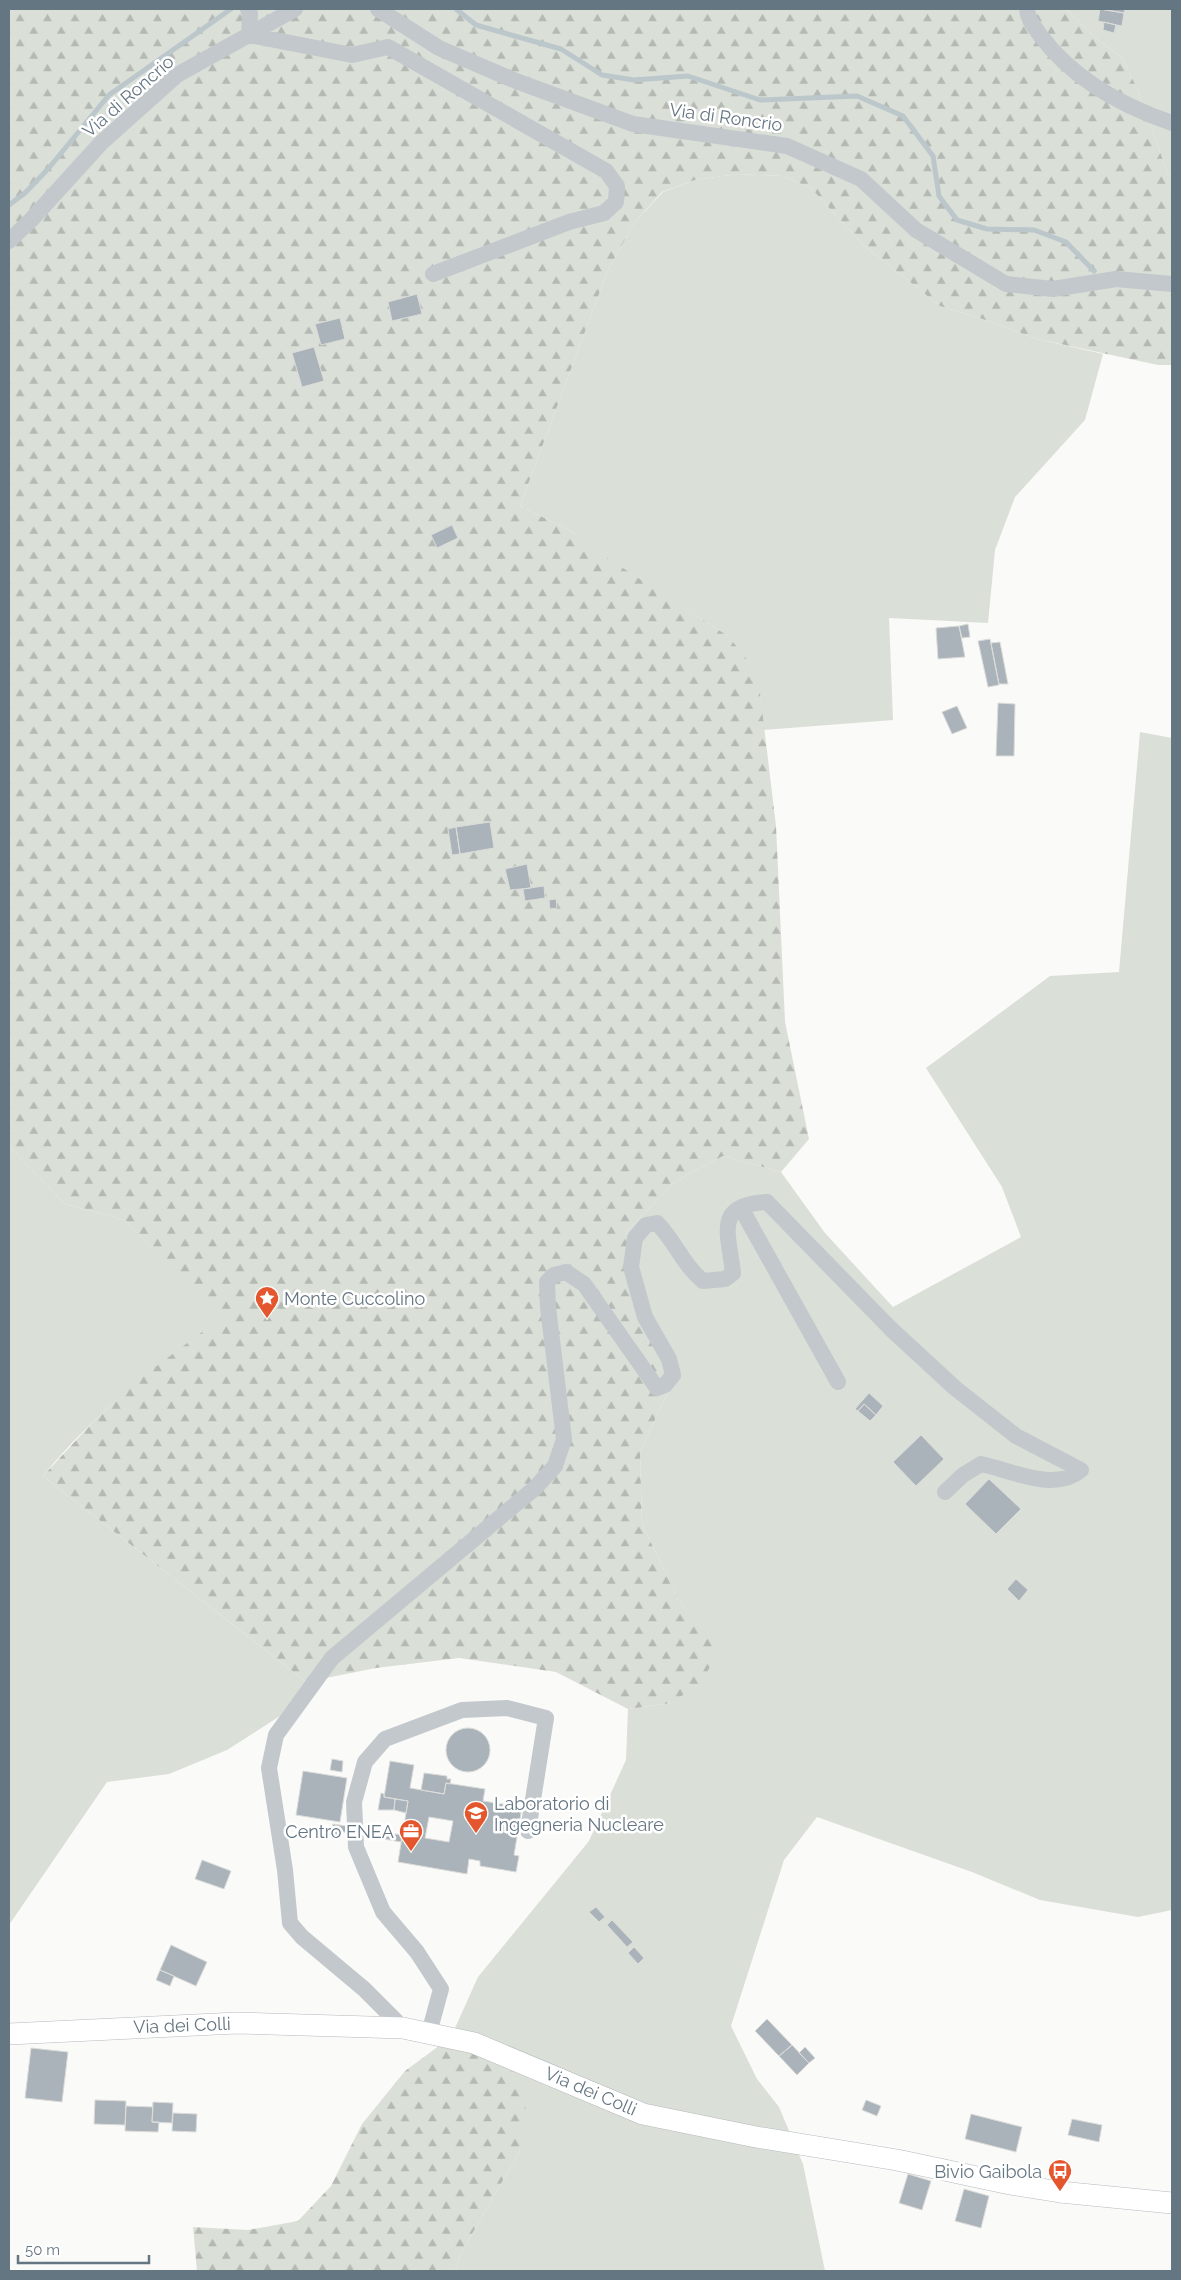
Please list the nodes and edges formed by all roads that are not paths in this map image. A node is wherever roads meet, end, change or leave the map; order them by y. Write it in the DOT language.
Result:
graph roads {
  1 [pos="295,9"];
  2 [pos="378,9"];
  3 [pos="1027,9"];
  4 [pos="249,11"];
  5 [pos="248,35"];
  6 [pos="1172,123"];
  7 [pos="9,241"];
  8 [pos="433,274"];
  9 [pos="1172,284"];
  10 [pos="741,1208"];
  11 [pos="838,1382"];
  12 [pos="945,1492"];
  13 [pos="528,1831"];
  14 [pos="403,2028"];
  15 [pos="429,2033"];
  16 [pos="9,2034"];
  17 [pos="1172,2203"];
  1 -- 5 [label="street, Via di Roncrio"];
  2 -- 9 [label="street, Via di Roncrio"];
  3 -- 6 [label="street"];
  4 -- 5 [label="street"];
  5 -- 7 [label="street, Via di Roncrio"];
  5 -- 8 [label="street"];
  10 -- 11 [label="street"];
  10 -- 12 [label="street"];
  10 -- 14 [label="street"];
  13 -- 15 [label="street"];
  14 -- 15 [label="main road, Via dei Colli"];
  14 -- 16 [label="main road, Via dei Colli"];
  15 -- 17 [label="main road, Via dei Colli"];
}
